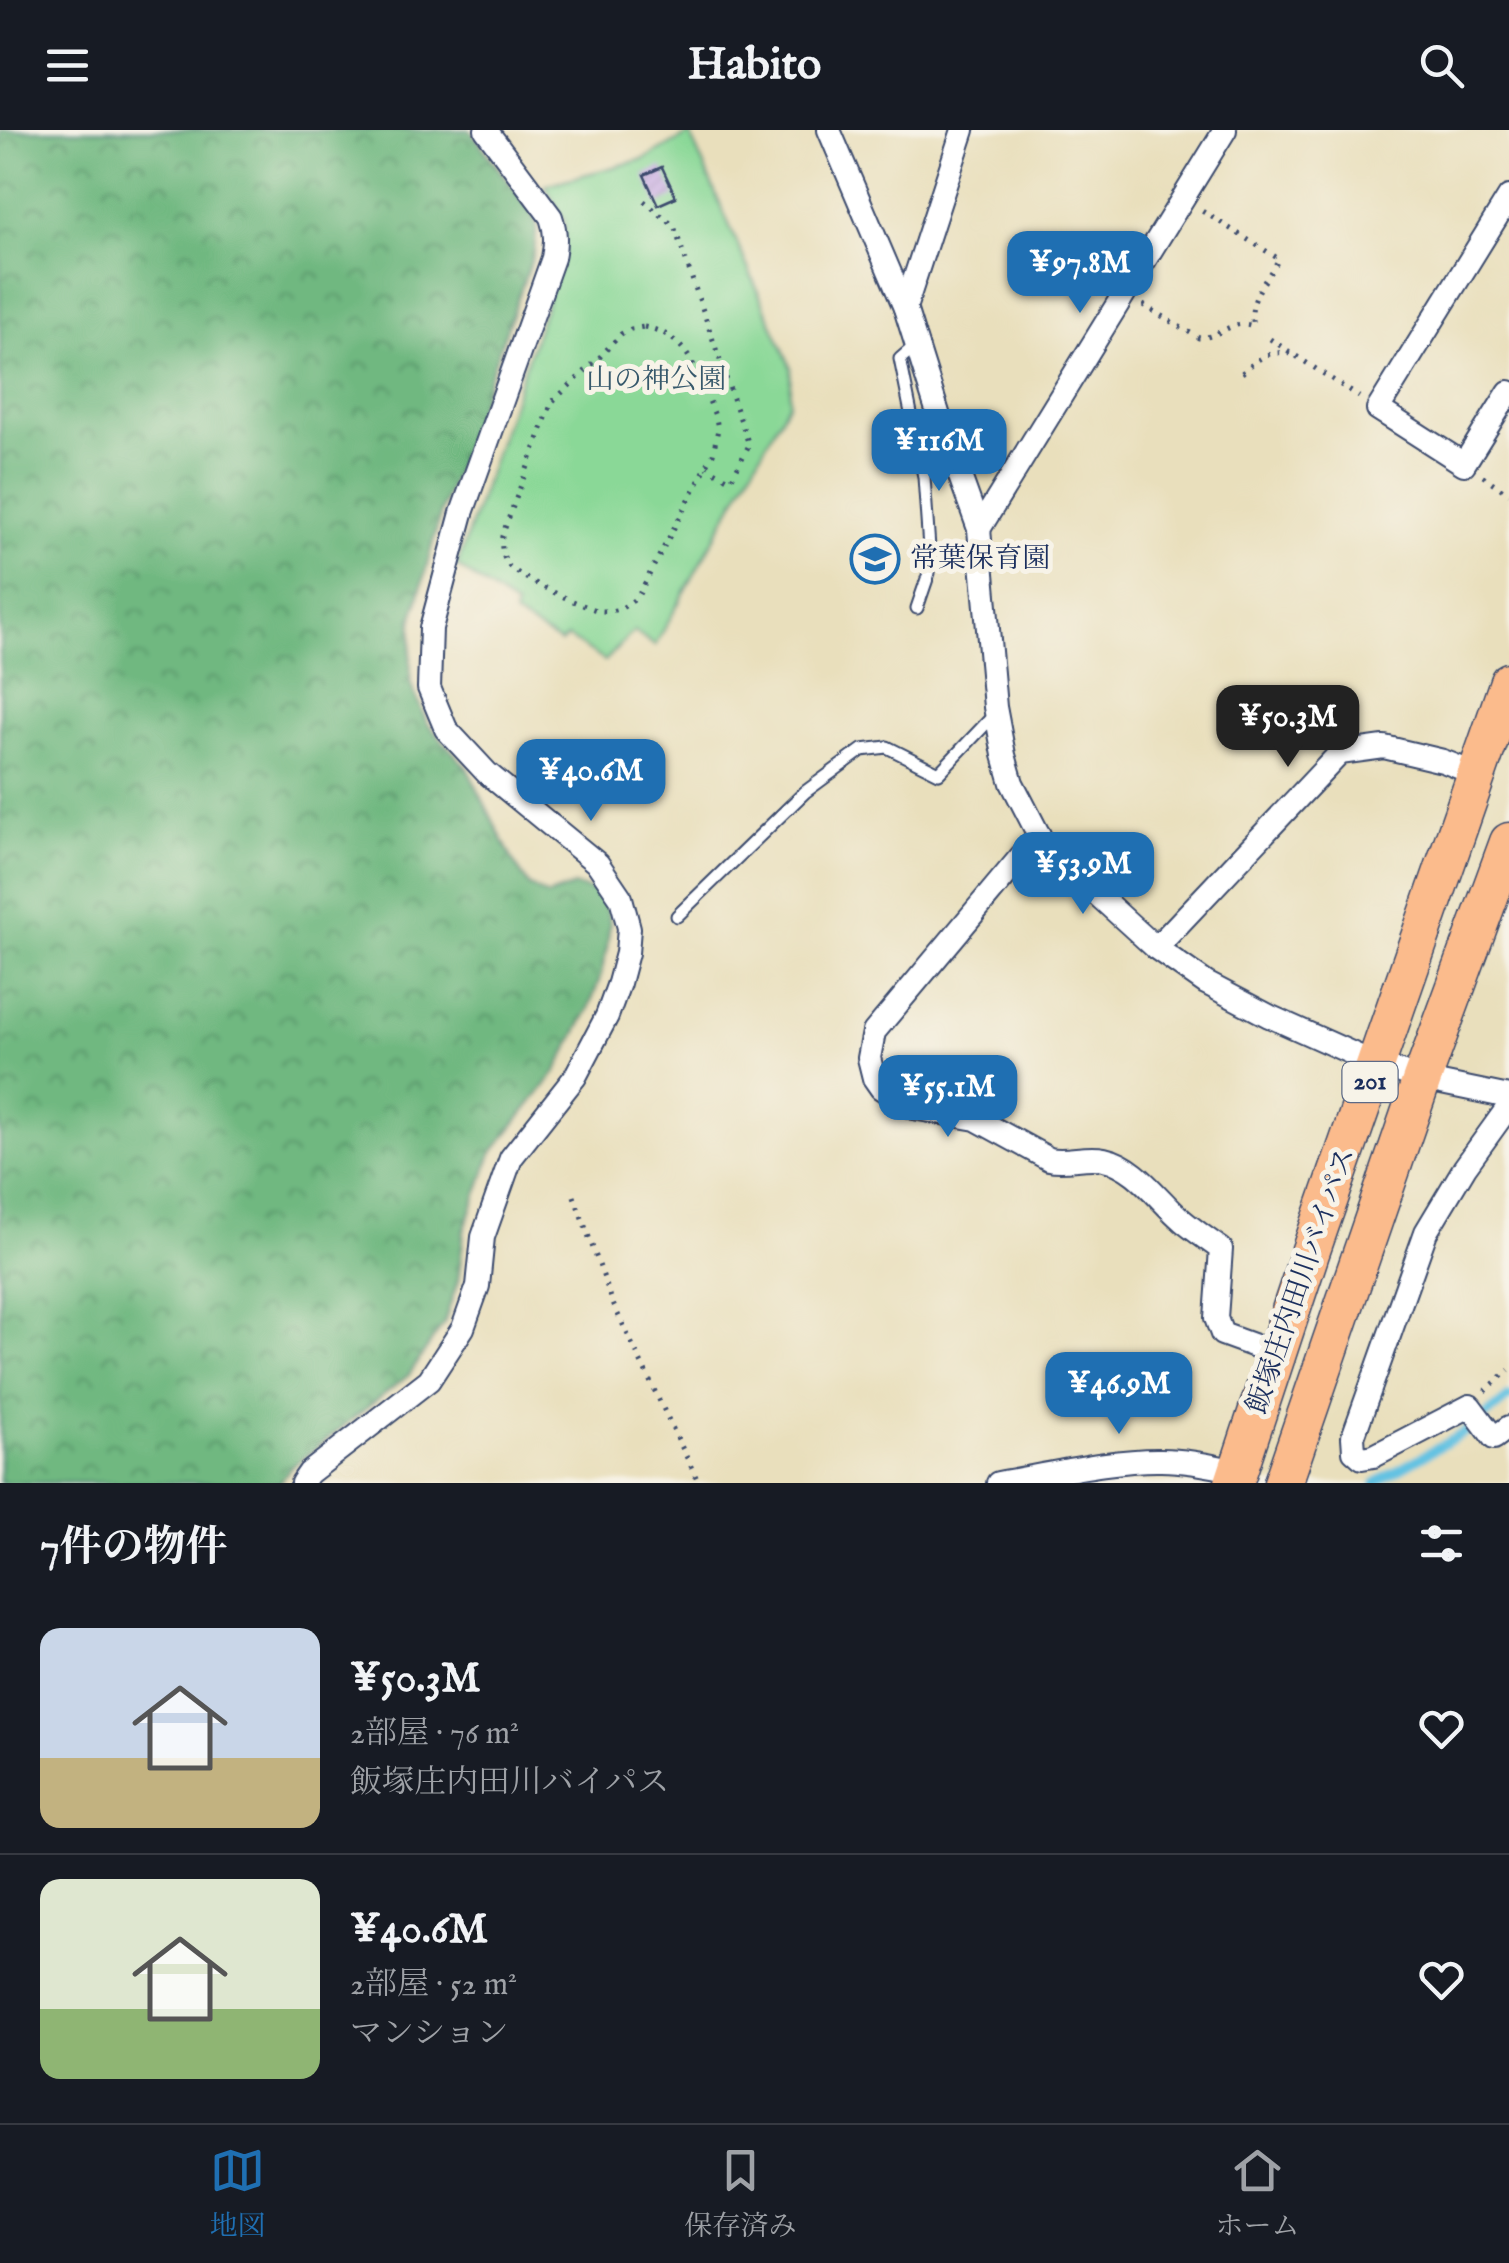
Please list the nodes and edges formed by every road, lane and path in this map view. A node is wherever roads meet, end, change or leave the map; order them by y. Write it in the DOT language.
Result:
graph roads {
  1 [pos="486,130"];
  2 [pos="829,130"];
  3 [pos="964,130"];
  4 [pos="1225,130"];
  5 [pos="1183,198"];
  6 [pos="1509,198"];
  7 [pos="644,202"];
  8 [pos="1124,293"];
  9 [pos="905,308"];
  10 [pos="1270,338"];
  11 [pos="916,345"];
  12 [pos="1293,354"];
  13 [pos="1242,373"];
  14 [pos="1509,392"];
  15 [pos="1378,409"];
  16 [pos="707,467"];
  17 [pos="979,529"];
  18 [pos="917,608"];
  19 [pos="1509,682"];
  20 [pos="996,712"];
  21 [pos="1476,774"];
  22 [pos="1039,836"];
  23 [pos="1509,842"];
  24 [pos="677,916"];
  25 [pos="1156,948"];
  26 [pos="1376,1064"];
  27 [pos="1422,1079"];
  28 [pos="1509,1097"];
  29 [pos="1509,1106"];
  30 [pos="574,1196"];
  31 [pos="1277,1354"];
  32 [pos="1490,1422"];
  33 [pos="1236,1477"];
  34 [pos="302,1483"];
  35 [pos="699,1483"];
  36 [pos="998,1483"];
  37 [pos="1283,1483"];
  1 -- 34 [label="street"];
  2 -- 9 [label="street"];
  3 -- 9 [label="street"];
  4 -- 5 [label="street"];
  5 -- 8 [label="street"];
  5 -- 8 [label="path"];
  6 -- 15 [label="street"];
  7 -- 16 [label="path"];
  8 -- 17 [label="street"];
  9 -- 11 [label="street"];
  10 -- 12 [label="path"];
  11 -- 17 [label="street"];
  11 -- 18 [label="lane"];
  12 -- 13 [label="path"];
  12 -- 15 [label="path"];
  14 -- 15 [label="street"];
  16 -- 16 [label="path"];
  17 -- 20 [label="street"];
  19 -- 21 [label="highway, 飯塚庄内田川バイパス / 201"];
  20 -- 22 [label="street"];
  20 -- 24 [label="lane"];
  21 -- 25 [label="street"];
  21 -- 26 [label="highway, 飯塚庄内田川バイパス / 201"];
  22 -- 25 [label="street"];
  22 -- 31 [label="street"];
  23 -- 27 [label="highway, 飯塚庄内田川バイパス / 201"];
  25 -- 26 [label="street"];
  26 -- 27 [label="street"];
  26 -- 31 [label="highway, 飯塚庄内田川バイパス / 201"];
  27 -- 28 [label="street"];
  27 -- 37 [label="highway, 飯塚庄内田川バイパス / 201"];
  29 -- 32 [label="street"];
  30 -- 35 [label="path"];
  31 -- 33 [label="highway, 飯塚庄内田川バイパス / 201"];
  33 -- 36 [label="street"];
}
